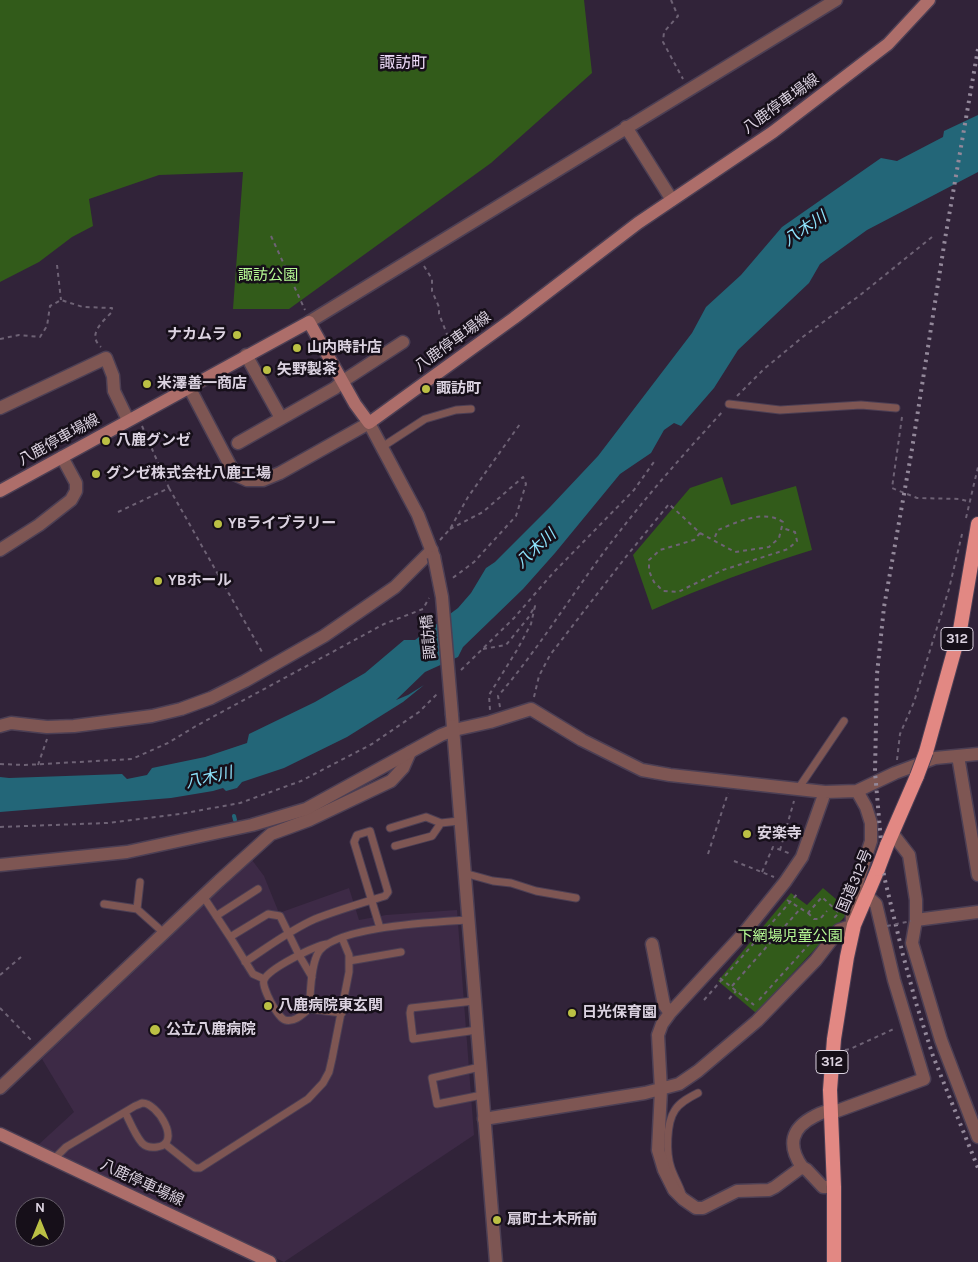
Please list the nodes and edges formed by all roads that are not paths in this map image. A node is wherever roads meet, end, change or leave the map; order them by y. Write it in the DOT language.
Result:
graph roads {
  1 [pos="929,0"];
  2 [pos="830,2"];
  3 [pos="626,127"];
  4 [pos="672,200"];
  5 [pos="309,322"];
  6 [pos="403,342"];
  7 [pos="246,355"];
  8 [pos="343,382"];
  9 [pos="188,387"];
  10 [pos="729,404"];
  11 [pos="0,408"];
  12 [pos="896,408"];
  13 [pos="471,409"];
  14 [pos="132,418"];
  15 [pos="281,418"];
  16 [pos="369,423"];
  17 [pos="238,443"];
  18 [pos="382,447"];
  19 [pos="62,457"];
  20 [pos="0,491"];
  21 [pos="978,524"];
  22 [pos="0,550"];
  23 [pos="433,553"];
  24 [pos="844,721"];
  25 [pos="0,726"];
  26 [pos="454,730"];
  27 [pos="410,752"];
  28 [pos="978,754"];
  29 [pos="958,756"];
  30 [pos="798,789"];
  31 [pos="857,791"];
  32 [pos="825,792"];
  33 [pos="459,821"];
  34 [pos="440,823"];
  35 [pos="390,828"];
  36 [pos="890,839"];
  37 [pos="395,846"];
  38 [pos="0,865"];
  39 [pos="464,873"];
  40 [pos="978,875"];
  41 [pos="140,882"];
  42 [pos="258,889"];
  43 [pos="203,896"];
  44 [pos="867,896"];
  45 [pos="576,898"];
  46 [pos="371,900"];
  47 [pos="104,904"];
  48 [pos="137,909"];
  49 [pos="978,912"];
  50 [pos="216,916"];
  51 [pos="468,920"];
  52 [pos="914,920"];
  53 [pos="853,925"];
  54 [pos="380,928"];
  55 [pos="164,933"];
  56 [pos="288,934"];
  57 [pos="230,937"];
  58 [pos="342,938"];
  59 [pos="327,944"];
  60 [pos="652,944"];
  61 [pos="401,952"];
  62 [pos="299,955"];
  63 [pos="349,961"];
  64 [pos="245,962"];
  65 [pos="312,976"];
  66 [pos="264,980"];
  67 [pos="474,1001"];
  68 [pos="309,1009"];
  69 [pos="342,1013"];
  70 [pos="670,1013"];
  71 [pos="477,1030"];
  72 [pos="480,1067"];
  73 [pos="0,1088"];
  74 [pos="661,1090"];
  75 [pos="698,1093"];
  76 [pos="482,1095"];
  77 [pos="831,1110"];
  78 [pos="125,1112"];
  79 [pos="484,1119"];
  80 [pos="0,1134"];
  81 [pos="978,1137"];
  82 [pos="164,1144"];
  83 [pos="54,1160"];
  84 [pos="802,1167"];
  85 [pos="834,1186"];
  86 [pos="683,1199"];
  87 [pos="270,1262"];
  88 [pos="496,1262"];
  89 [pos="834,1262"];
  1 -- 4 [label="main road, 八鹿停車場線"];
  2 -- 3 [label="street"];
  3 -- 4 [label="street"];
  3 -- 5 [label="street"];
  4 -- 16 [label="main road, 八鹿停車場線"];
  5 -- 7 [label="main road, 八鹿停車場線"];
  5 -- 8 [label="main road"];
  6 -- 8 [label="street"];
  7 -- 9 [label="main road, 八鹿停車場線"];
  7 -- 15 [label="street"];
  8 -- 15 [label="street"];
  8 -- 16 [label="main road"];
  9 -- 14 [label="main road, 八鹿停車場線"];
  9 -- 16 [label="street"];
  10 -- 12 [label="lane"];
  11 -- 14 [label="street"];
  13 -- 18 [label="lane"];
  14 -- 19 [label="main road, 八鹿停車場線"];
  15 -- 17 [label="street"];
  16 -- 18 [label="street, 諏訪橋"];
  18 -- 23 [label="street, 諏訪橋"];
  19 -- 20 [label="main road, 八鹿停車場線"];
  19 -- 22 [label="street"];
  21 -- 36 [label="highway, 国道312号 / 312, bridge"];
  23 -- 25 [label="street"];
  23 -- 26 [label="street, 諏訪橋, bridge"];
  24 -- 30 [label="lane"];
  26 -- 27 [label="street"];
  26 -- 30 [label="street"];
  26 -- 33 [label="street, 諏訪橋"];
  27 -- 38 [label="street"];
  27 -- 43 [label="street"];
  28 -- 29 [label="street"];
  29 -- 31 [label="street"];
  29 -- 40 [label="street"];
  30 -- 32 [label="street"];
  31 -- 32 [label="street"];
  31 -- 53 [label="street"];
  32 -- 70 [label="street"];
  33 -- 34 [label="lane"];
  33 -- 39 [label="street, 諏訪橋"];
  34 -- 35 [label="lane"];
  34 -- 37 [label="lane"];
  36 -- 44 [label="highway, 国道312号 / 312, bridge"];
  36 -- 52 [label="street"];
  39 -- 45 [label="lane"];
  39 -- 51 [label="street, 諏訪橋"];
  41 -- 48 [label="lane"];
  42 -- 50 [label="lane"];
  43 -- 50 [label="lane"];
  43 -- 55 [label="street"];
  44 -- 53 [label="highway, 国道312号 / 312"];
  44 -- 77 [label="street"];
  46 -- 46 [label="lane"];
  46 -- 54 [label="lane"];
  46 -- 56 [label="lane"];
  47 -- 48 [label="lane"];
  48 -- 55 [label="lane"];
  49 -- 52 [label="street"];
  50 -- 57 [label="lane"];
  51 -- 54 [label="lane"];
  51 -- 67 [label="street, 諏訪橋"];
  52 -- 81 [label="street"];
  53 -- 74 [label="street"];
  53 -- 77 [label="highway, 国道312号 / 312"];
  54 -- 58 [label="lane"];
  55 -- 73 [label="street"];
  56 -- 57 [label="lane"];
  56 -- 62 [label="lane"];
  56 -- 64 [label="lane"];
  57 -- 64 [label="lane"];
  58 -- 59 [label="lane"];
  58 -- 63 [label="lane"];
  59 -- 62 [label="lane"];
  59 -- 65 [label="lane"];
  60 -- 70 [label="street"];
  61 -- 63 [label="lane"];
  62 -- 65 [label="lane"];
  62 -- 66 [label="lane"];
  63 -- 69 [label="lane"];
  64 -- 66 [label="lane"];
  65 -- 68 [label="lane"];
  66 -- 68 [label="lane"];
  67 -- 71 [label="street, 諏訪橋"];
  67 -- 71 [label="lane"];
  68 -- 69 [label="lane"];
  69 -- 82 [label="lane"];
  70 -- 74 [label="street"];
  71 -- 72 [label="street, 諏訪橋"];
  72 -- 76 [label="street, 諏訪橋"];
  72 -- 76 [label="lane"];
  74 -- 79 [label="street"];
  74 -- 86 [label="street"];
  75 -- 86 [label="lane"];
  76 -- 79 [label="street, 諏訪橋"];
  77 -- 84 [label="street"];
  77 -- 85 [label="highway, 国道312号 / 312"];
  78 -- 82 [label="lane"];
  78 -- 82 [label="lane"];
  78 -- 83 [label="lane"];
  79 -- 88 [label="street, 諏訪橋"];
  80 -- 83 [label="main road, 八鹿停車場線"];
  83 -- 87 [label="main road, 八鹿停車場線"];
  84 -- 85 [label="street"];
  84 -- 86 [label="street"];
  85 -- 89 [label="highway, 国道312号 / 312"];
}
